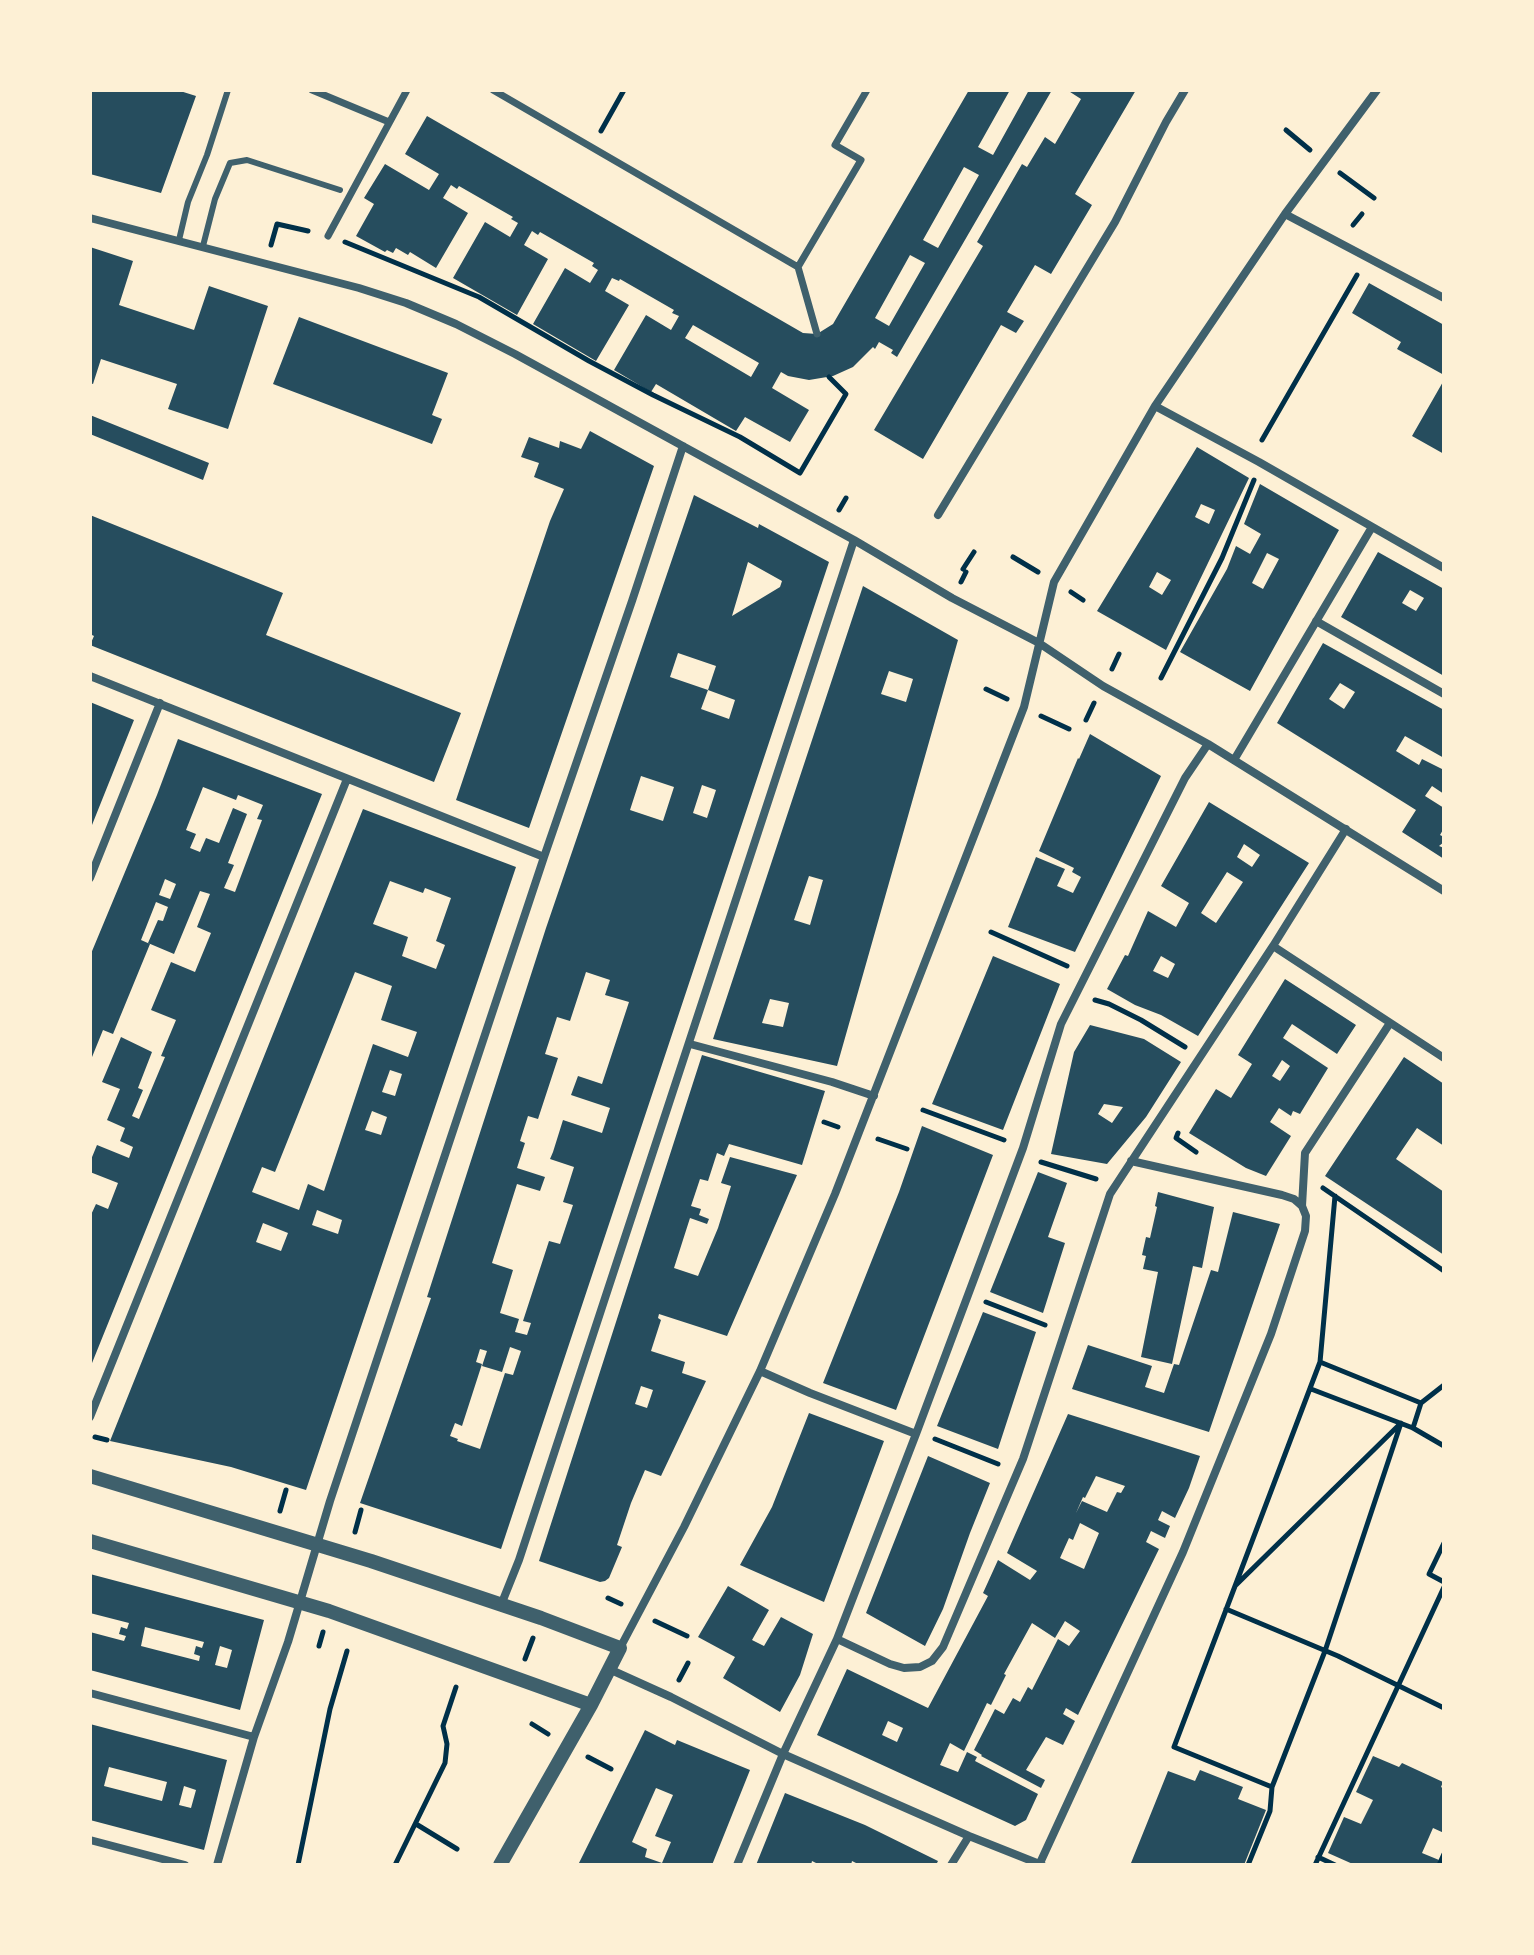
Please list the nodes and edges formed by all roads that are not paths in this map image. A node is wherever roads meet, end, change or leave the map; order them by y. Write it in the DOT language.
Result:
graph roads {
  1 [pos="228,90"];
  2 [pos="312,90"];
  3 [pos="407,90"];
  4 [pos="493,90"];
  5 [pos="867,90"];
  6 [pos="1185,90"];
  7 [pos="1377,90"];
  8 [pos="389,122"];
  9 [pos="340,190"];
  10 [pos="1285,214"];
  11 [pos="90,218"];
  12 [pos="328,236"];
  13 [pos="179,240"];
  14 [pos="203,246"];
  15 [pos="798,267"];
  16 [pos="1444,298"];
  17 [pos="817,334"];
  18 [pos="1155,406"];
  19 [pos="683,446"];
  20 [pos="938,515"];
  21 [pos="1372,527"];
  22 [pos="854,540"];
  23 [pos="1444,568"];
  24 [pos="1316,621"];
  25 [pos="1039,643"];
  26 [pos="90,676"];
  27 [pos="1444,694"];
  28 [pos="160,703"];
  29 [pos="1208,744"];
  30 [pos="1234,760"];
  31 [pos="347,779"];
  32 [pos="1346,829"];
  33 [pos="544,857"];
  34 [pos="90,878"];
  35 [pos="1444,891"];
  36 [pos="1273,946"];
  37 [pos="1390,1023"];
  38 [pos="690,1044"];
  39 [pos="1444,1058"];
  40 [pos="874,1096"];
  41 [pos="1131,1161"];
  42 [pos="1302,1206"];
  43 [pos="760,1371"];
  44 [pos="90,1417"];
  45 [pos="916,1434"];
  46 [pos="90,1476"];
  47 [pos="90,1541"];
  48 [pos="317,1544"];
  49 [pos="299,1602"];
  50 [pos="501,1605"];
  51 [pos="837,1639"];
  52 [pos="620,1648"];
  53 [pos="609,1669"];
  54 [pos="90,1693"];
  55 [pos="591,1705"];
  56 [pos="254,1737"];
  57 [pos="783,1754"];
  58 [pos="969,1836"];
  59 [pos="90,1840"];
  60 [pos="1041,1864"];
  61 [pos="185,1865"];
  62 [pos="217,1865"];
  63 [pos="500,1865"];
  64 [pos="737,1865"];
  65 [pos="951,1865"];
  1 -- 13 [label="lane"];
  2 -- 8 [label="street"];
  3 -- 8 [label="street"];
  4 -- 15 [label="street"];
  5 -- 15 [label="street"];
  6 -- 20 [label="street"];
  7 -- 10 [label="street"];
  8 -- 12 [label="street"];
  9 -- 14 [label="lane"];
  10 -- 16 [label="street"];
  10 -- 18 [label="street"];
  11 -- 13 [label="street"];
  13 -- 14 [label="street"];
  14 -- 19 [label="street"];
  15 -- 17 [label="street"];
  18 -- 21 [label="street"];
  18 -- 25 [label="street"];
  19 -- 22 [label="street"];
  19 -- 33 [label="street"];
  21 -- 23 [label="street"];
  21 -- 24 [label="street"];
  22 -- 25 [label="street"];
  22 -- 38 [label="street"];
  24 -- 27 [label="street"];
  24 -- 30 [label="street"];
  25 -- 29 [label="street"];
  25 -- 40 [label="street"];
  26 -- 28 [label="street"];
  28 -- 31 [label="street"];
  28 -- 34 [label="street"];
  29 -- 30 [label="street"];
  29 -- 45 [label="street"];
  30 -- 32 [label="street"];
  31 -- 33 [label="street"];
  31 -- 44 [label="street"];
  32 -- 35 [label="street"];
  32 -- 36 [label="street"];
  33 -- 48 [label="street"];
  36 -- 37 [label="street"];
  36 -- 41 [label="street"];
  37 -- 39 [label="street"];
  37 -- 42 [label="street"];
  38 -- 40 [label="street"];
  38 -- 50 [label="street"];
  40 -- 43 [label="street"];
  41 -- 42 [label="street"];
  41 -- 51 [label="street"];
  42 -- 60 [label="street"];
  43 -- 45 [label="street"];
  43 -- 52 [label="street"];
  45 -- 51 [label="street"];
  46 -- 48 [label="street"];
  47 -- 49 [label="street"];
  48 -- 49 [label="street"];
  48 -- 50 [label="street"];
  49 -- 55 [label="street"];
  49 -- 56 [label="street"];
  50 -- 52 [label="street"];
  51 -- 57 [label="street"];
  52 -- 53 [label="street"];
  53 -- 55 [label="street"];
  53 -- 57 [label="street"];
  54 -- 56 [label="street"];
  55 -- 63 [label="street"];
  56 -- 62 [label="street"];
  57 -- 58 [label="street"];
  57 -- 64 [label="street"];
  58 -- 60 [label="street"];
  58 -- 65 [label="street"];
  59 -- 61 [label="street"];
}
